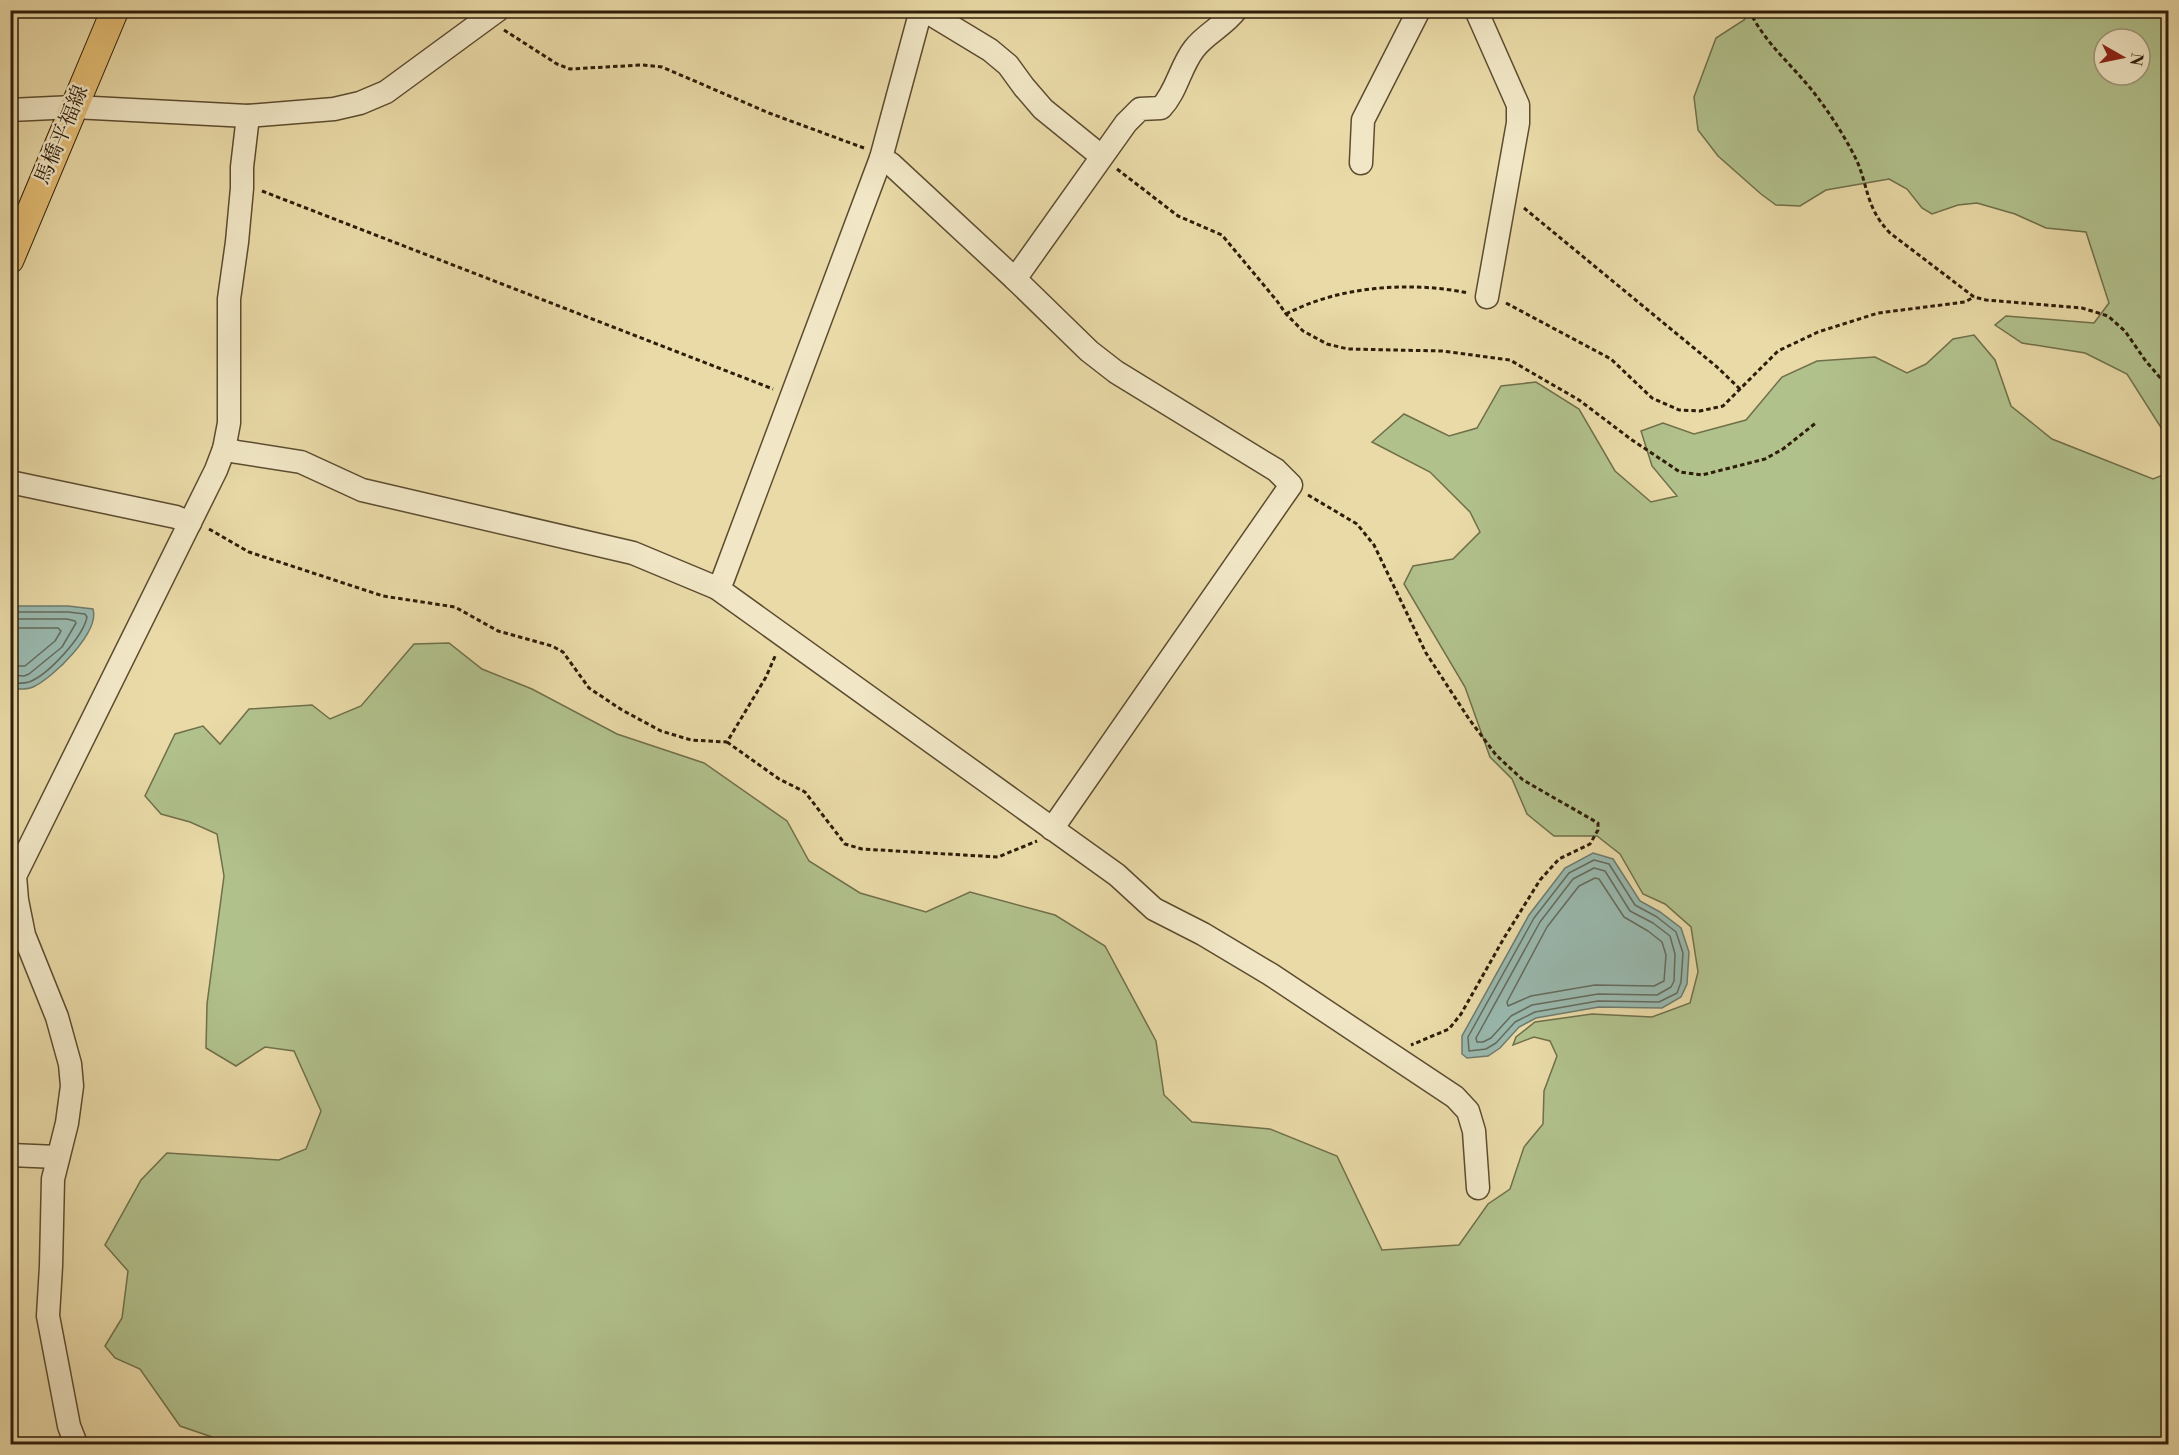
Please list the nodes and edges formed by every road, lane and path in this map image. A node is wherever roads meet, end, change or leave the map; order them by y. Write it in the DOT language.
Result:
graph roads {
  1 [pos="115,10"];
  2 [pos="922,10"];
  3 [pos="1236,10"];
  4 [pos="1419,10"];
  5 [pos="1476,10"];
  6 [pos="1749,10"];
  7 [pos="492,15"];
  8 [pos="74,107"];
  9 [pos="10,111"];
  10 [pos="248,116"];
  11 [pos="1101,156"];
  12 [pos="881,158"];
  13 [pos="1361,163"];
  14 [pos="242,188"];
  15 [pos="1504,197"];
  16 [pos="10,260"];
  17 [pos="1015,279"];
  18 [pos="1487,297"];
  19 [pos="1974,297"];
  20 [pos="1286,314"];
  21 [pos="2169,387"];
  22 [pos="1740,390"];
  23 [pos="791,396"];
  24 [pos="1817,422"];
  25 [pos="224,448"];
  26 [pos="10,482"];
  27 [pos="1291,485"];
  28 [pos="190,523"];
  29 [pos="717,588"];
  30 [pos="784,638"];
  31 [pos="727,742"];
  32 [pos="1052,829"];
  33 [pos="13,876"];
  34 [pos="1397,1058"];
  35 [pos="10,1155"];
  36 [pos="58,1157"];
  37 [pos="1478,1188"];
  38 [pos="76,1444"];
  1 -- 8 [label="main road, 馬橋平福線"];
  2 -- 11 [label="street"];
  2 -- 12 [label="street"];
  3 -- 11 [label="street"];
  4 -- 13 [label="street"];
  5 -- 15 [label="street"];
  6 -- 19 [label="path"];
  7 -- 10 [label="street"];
  7 -- 12 [label="path"];
  8 -- 9 [label="street"];
  8 -- 10 [label="street"];
  8 -- 16 [label="main road, 馬橋平福線"];
  10 -- 14 [label="street"];
  11 -- 17 [label="street"];
  11 -- 20 [label="path"];
  12 -- 17 [label="street"];
  12 -- 23 [label="street"];
  14 -- 23 [label="path"];
  14 -- 25 [label="street"];
  15 -- 18 [label="street"];
  15 -- 22 [label="path"];
  17 -- 27 [label="street"];
  18 -- 20 [label="path"];
  18 -- 22 [label="path"];
  19 -- 21 [label="path"];
  19 -- 22 [label="path"];
  20 -- 24 [label="path"];
  23 -- 29 [label="street"];
  25 -- 28 [label="street"];
  25 -- 29 [label="street"];
  26 -- 28 [label="street"];
  27 -- 32 [label="street"];
  27 -- 34 [label="path"];
  28 -- 31 [label="path"];
  28 -- 33 [label="street"];
  29 -- 30 [label="street"];
  30 -- 31 [label="path"];
  30 -- 32 [label="street"];
  31 -- 32 [label="path"];
  32 -- 34 [label="street"];
  33 -- 36 [label="street"];
  34 -- 37 [label="street"];
  35 -- 36 [label="street"];
  36 -- 38 [label="street"];
}
